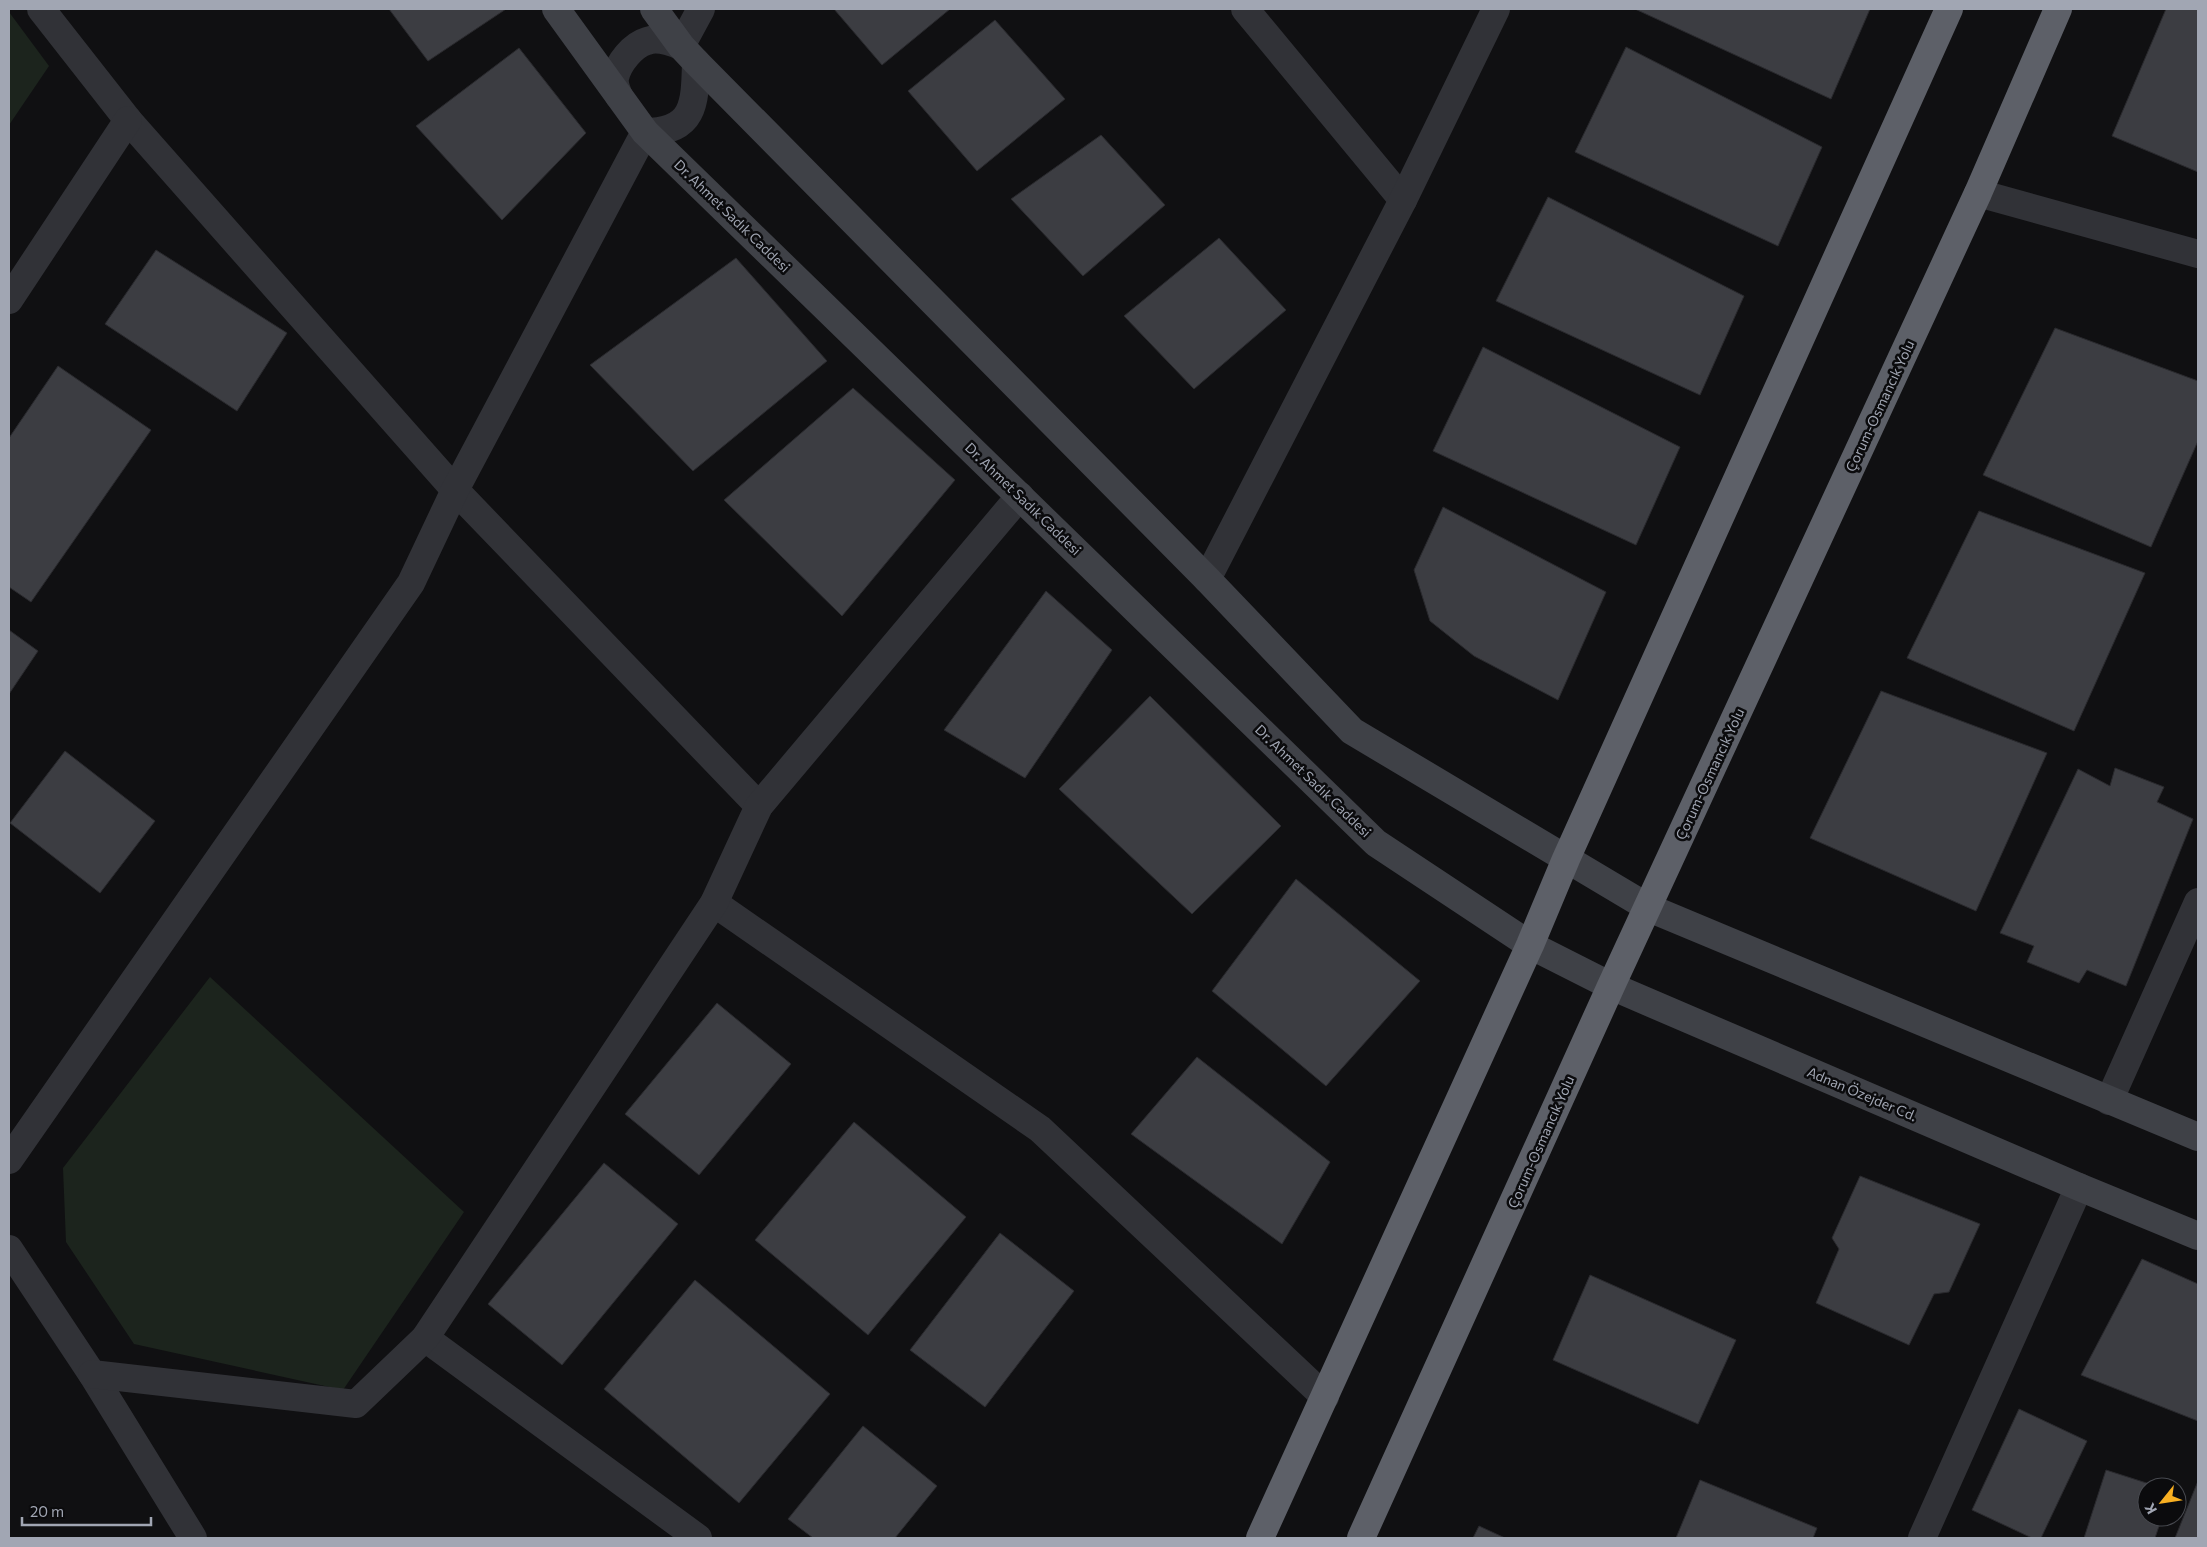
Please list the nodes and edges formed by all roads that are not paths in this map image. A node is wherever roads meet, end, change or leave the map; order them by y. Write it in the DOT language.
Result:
graph roads {
  1 [pos="41,9"];
  2 [pos="556,9"];
  3 [pos="654,9"];
  4 [pos="701,9"];
  5 [pos="1246,9"];
  6 [pos="1496,9"];
  7 [pos="1948,9"];
  8 [pos="2058,9"];
  9 [pos="689,54"];
  10 [pos="619,96"];
  11 [pos="128,120"];
  12 [pos="645,132"];
  13 [pos="1978,193"];
  14 [pos="1403,200"];
  15 [pos="2198,254"];
  16 [pos="9,300"];
  17 [pos="455,490"];
  18 [pos="1020,496"];
  19 [pos="1207,579"];
  20 [pos="760,806"];
  21 [pos="1566,859"];
  22 [pos="2198,902"];
  23 [pos="714,903"];
  24 [pos="1649,908"];
  25 [pos="1530,945"];
  26 [pos="1611,986"];
  27 [pos="2109,1101"];
  28 [pos="2198,1137"];
  29 [pos="9,1160"];
  30 [pos="2079,1188"];
  31 [pos="2198,1236"];
  32 [pos="9,1249"];
  33 [pos="425,1338"];
  34 [pos="92,1374"];
  35 [pos="1325,1397"];
  36 [pos="193,1538"];
  37 [pos="698,1538"];
  38 [pos="1260,1538"];
  39 [pos="1361,1538"];
  40 [pos="1922,1538"];
  1 -- 11 [label="street"];
  2 -- 10 [label="street, Dr. Ahmet Sadık Caddesi"];
  3 -- 9 [label="street"];
  4 -- 9 [label="street"];
  5 -- 14 [label="street"];
  6 -- 14 [label="street"];
  7 -- 21 [label="highway"];
  8 -- 13 [label="highway, Çorum-Osmancık Yolu"];
  9 -- 10 [label="street"];
  9 -- 12 [label="street"];
  9 -- 19 [label="street"];
  10 -- 12 [label="street, Dr. Ahmet Sadık Caddesi"];
  11 -- 16 [label="street"];
  11 -- 17 [label="street"];
  12 -- 17 [label="street"];
  12 -- 18 [label="street, Dr. Ahmet Sadık Caddesi"];
  13 -- 15 [label="street"];
  13 -- 24 [label="highway, Çorum-Osmancık Yolu"];
  14 -- 19 [label="street"];
  17 -- 20 [label="street"];
  17 -- 29 [label="street"];
  18 -- 20 [label="street"];
  18 -- 25 [label="street, Dr. Ahmet Sadık Caddesi"];
  19 -- 21 [label="street"];
  20 -- 23 [label="street"];
  21 -- 24 [label="street"];
  21 -- 25 [label="highway"];
  22 -- 27 [label="street"];
  23 -- 33 [label="street"];
  23 -- 35 [label="street"];
  24 -- 26 [label="highway, Çorum-Osmancık Yolu"];
  24 -- 27 [label="street"];
  25 -- 26 [label="street, Adnan Özejder Cd."];
  25 -- 35 [label="highway"];
  26 -- 30 [label="street, Adnan Özejder Cd."];
  26 -- 39 [label="highway, Çorum-Osmancık Yolu"];
  27 -- 28 [label="street"];
  30 -- 31 [label="street, Adnan Özejder Cd."];
  30 -- 40 [label="street"];
  32 -- 34 [label="street"];
  33 -- 34 [label="street"];
  33 -- 37 [label="street"];
  34 -- 36 [label="street"];
  35 -- 38 [label="highway"];
}
